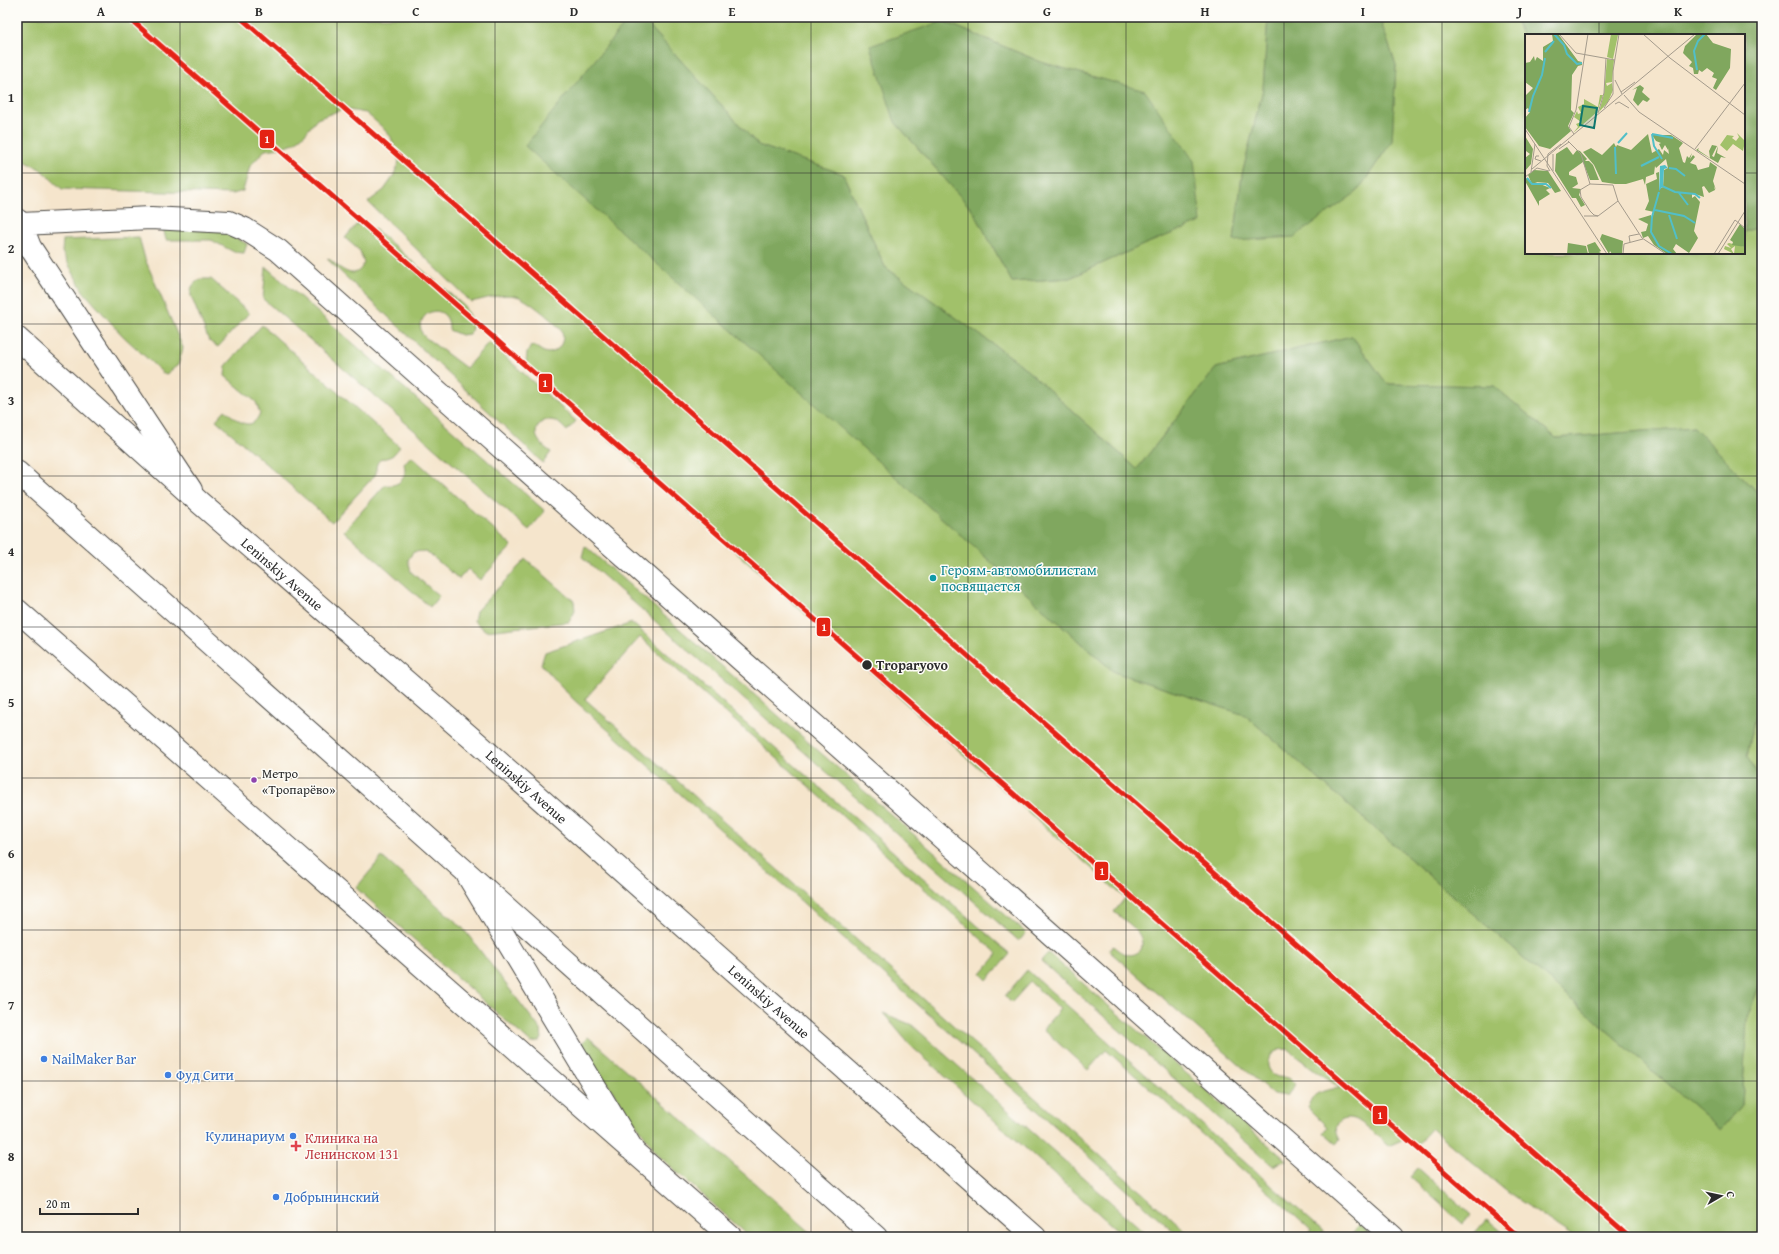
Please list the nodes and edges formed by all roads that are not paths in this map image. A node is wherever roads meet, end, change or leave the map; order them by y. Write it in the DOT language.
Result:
graph roads {
  1 [pos="19,222"];
  2 [pos="17,338"];
  3 [pos="17,472"];
  4 [pos="199,502"];
  5 [pos="17,610"];
  6 [pos="463,868"];
  7 [pos="634,1152"];
  8 [pos="731,1237"];
  9 [pos="876,1237"];
  10 [pos="1035,1237"];
  11 [pos="1393,1237"];
  1 -- 4 [label="main road"];
  1 -- 11 [label="main road"];
  2 -- 4 [label="main road, Leninskiy Avenue"];
  3 -- 6 [label="main road"];
  4 -- 10 [label="main road, Leninskiy Avenue"];
  5 -- 7 [label="main road"];
  6 -- 7 [label="main road"];
  6 -- 9 [label="main road"];
  7 -- 8 [label="main road"];
}
